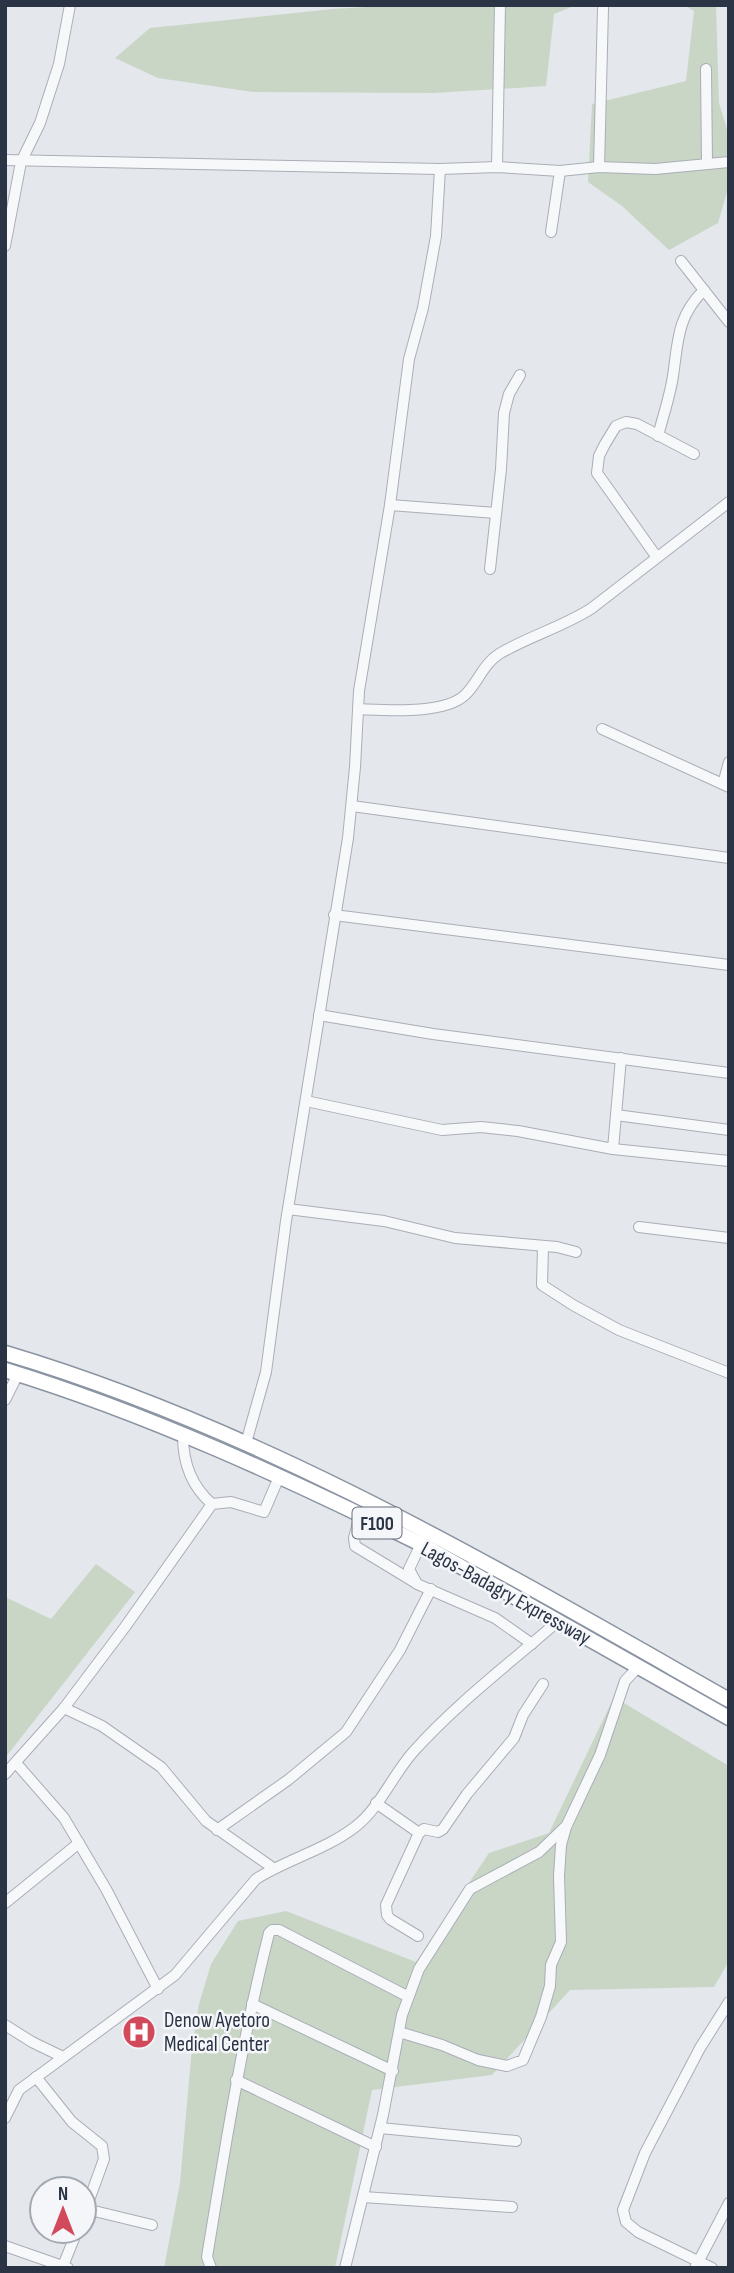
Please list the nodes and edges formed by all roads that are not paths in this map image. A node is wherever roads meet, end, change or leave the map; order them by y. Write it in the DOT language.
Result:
graph roads {
  1 [pos="70,5"];
  2 [pos="500,5"];
  3 [pos="603,8"];
  4 [pos="706,69"];
  5 [pos="5,160"];
  6 [pos="21,162"];
  7 [pos="729,162"];
  8 [pos="708,163"];
  9 [pos="497,167"];
  10 [pos="599,167"];
  11 [pos="440,169"];
  12 [pos="560,171"];
  13 [pos="551,232"];
  14 [pos="5,246"];
  15 [pos="681,261"];
  16 [pos="704,290"];
  17 [pos="729,322"];
  18 [pos="520,375"];
  19 [pos="658,436"];
  20 [pos="694,454"];
  21 [pos="729,502"];
  22 [pos="390,505"];
  23 [pos="496,513"];
  24 [pos="656,556"];
  25 [pos="490,569"];
  26 [pos="358,709"];
  27 [pos="602,729"];
  28 [pos="729,762"];
  29 [pos="726,786"];
  30 [pos="352,806"];
  31 [pos="729,858"];
  32 [pos="334,915"];
  33 [pos="729,965"];
  34 [pos="318,1015"];
  35 [pos="621,1058"];
  36 [pos="729,1073"];
  37 [pos="306,1101"];
  38 [pos="616,1115"];
  39 [pos="729,1129"];
  40 [pos="612,1149"];
  41 [pos="729,1161"];
  42 [pos="288,1209"];
  43 [pos="639,1227"];
  44 [pos="729,1238"];
  45 [pos="543,1246"];
  46 [pos="576,1252"];
  47 [pos="5,1353"];
  48 [pos="12,1372"];
  49 [pos="729,1374"];
  50 [pos="5,1400"];
  51 [pos="183,1436"];
  52 [pos="246,1443"];
  53 [pos="279,1476"];
  54 [pos="212,1504"];
  55 [pos="360,1515"];
  56 [pos="421,1544"];
  57 [pos="417,1584"];
  58 [pos="431,1589"];
  59 [pos="557,1622"];
  60 [pos="532,1644"];
  61 [pos="638,1667"];
  62 [pos="543,1684"];
  63 [pos="729,1700"];
  64 [pos="64,1707"];
  65 [pos="729,1718"];
  66 [pos="16,1763"];
  67 [pos="5,1774"];
  68 [pos="376,1803"];
  69 [pos="566,1827"];
  70 [pos="217,1830"];
  71 [pos="419,1833"];
  72 [pos="79,1843"];
  73 [pos="273,1868"];
  74 [pos="5,1903"];
  75 [pos="418,1936"];
  76 [pos="158,1989"];
  77 [pos="407,1996"];
  78 [pos="729,2001"];
  79 [pos="251,2004"];
  80 [pos="5,2025"];
  81 [pos="399,2032"];
  82 [pos="63,2057"];
  83 [pos="393,2071"];
  84 [pos="36,2077"];
  85 [pos="236,2080"];
  86 [pos="5,2118"];
  87 [pos="380,2128"];
  88 [pos="516,2141"];
  89 [pos="376,2147"];
  90 [pos="97,2175"];
  91 [pos="363,2197"];
  92 [pos="729,2203"];
  93 [pos="512,2207"];
  94 [pos="98,2214"];
  95 [pos="152,2225"];
  96 [pos="73,2245"];
  97 [pos="5,2246"];
  98 [pos="697,2264"];
  99 [pos="66,2267"];
  100 [pos="211,2268"];
  101 [pos="345,2268"];
  102 [pos="712,2268"];
  1 -- 6 [label="street"];
  2 -- 9 [label="street"];
  3 -- 10 [label="street"];
  4 -- 8 [label="street"];
  5 -- 6 [label="street"];
  6 -- 11 [label="street"];
  6 -- 14 [label="street"];
  7 -- 8 [label="street"];
  8 -- 10 [label="street"];
  9 -- 11 [label="street"];
  9 -- 12 [label="street"];
  10 -- 12 [label="street"];
  11 -- 22 [label="street"];
  12 -- 13 [label="street"];
  15 -- 16 [label="street"];
  16 -- 17 [label="street"];
  16 -- 19 [label="street"];
  18 -- 23 [label="street"];
  19 -- 20 [label="street"];
  19 -- 24 [label="street"];
  21 -- 24 [label="street"];
  22 -- 23 [label="street"];
  22 -- 26 [label="street"];
  23 -- 25 [label="street"];
  24 -- 26 [label="street"];
  26 -- 30 [label="street"];
  27 -- 29 [label="street"];
  28 -- 29 [label="street"];
  30 -- 31 [label="street"];
  30 -- 32 [label="street"];
  32 -- 33 [label="street"];
  32 -- 34 [label="street"];
  34 -- 35 [label="street"];
  34 -- 37 [label="street"];
  35 -- 36 [label="street"];
  35 -- 38 [label="street"];
  37 -- 40 [label="street"];
  37 -- 42 [label="street"];
  38 -- 39 [label="street"];
  38 -- 40 [label="street"];
  40 -- 41 [label="street"];
  42 -- 45 [label="street"];
  42 -- 52 [label="street"];
  43 -- 44 [label="street"];
  45 -- 46 [label="street"];
  45 -- 49 [label="street"];
  47 -- 52 [label="highway, Lagos-Badagry Expressway / F100"];
  48 -- 50 [label="street"];
  48 -- 51 [label="highway, Lagos-Badagry Expressway / F100"];
  51 -- 53 [label="highway, Lagos-Badagry Expressway / F100"];
  51 -- 54 [label="street"];
  52 -- 63 [label="highway, Lagos-Badagry Expressway / F100"];
  53 -- 54 [label="street"];
  53 -- 55 [label="highway, Lagos-Badagry Expressway / F100"];
  54 -- 64 [label="street"];
  55 -- 56 [label="highway, Lagos-Badagry Expressway / F100"];
  55 -- 57 [label="street"];
  56 -- 57 [label="street"];
  56 -- 59 [label="highway, Lagos-Badagry Expressway / F100"];
  57 -- 58 [label="street"];
  58 -- 60 [label="street"];
  58 -- 70 [label="street"];
  59 -- 60 [label="street"];
  59 -- 61 [label="highway, Lagos-Badagry Expressway / F100"];
  60 -- 68 [label="street"];
  61 -- 65 [label="highway, Lagos-Badagry Expressway / F100"];
  61 -- 69 [label="street"];
  62 -- 71 [label="street"];
  64 -- 66 [label="street"];
  64 -- 70 [label="street"];
  66 -- 67 [label="street"];
  66 -- 72 [label="street"];
  68 -- 71 [label="street"];
  68 -- 73 [label="street"];
  69 -- 77 [label="street"];
  69 -- 81 [label="street"];
  70 -- 73 [label="street"];
  71 -- 75 [label="street"];
  72 -- 74 [label="street"];
  72 -- 76 [label="street"];
  73 -- 76 [label="street"];
  76 -- 82 [label="street"];
  77 -- 79 [label="street"];
  77 -- 81 [label="street"];
  78 -- 98 [label="street"];
  79 -- 83 [label="street"];
  79 -- 85 [label="street"];
  80 -- 82 [label="street"];
  81 -- 83 [label="street"];
  82 -- 84 [label="street"];
  83 -- 87 [label="street"];
  84 -- 86 [label="street"];
  84 -- 90 [label="street"];
  85 -- 89 [label="street"];
  85 -- 100 [label="street"];
  87 -- 88 [label="street"];
  87 -- 89 [label="street"];
  89 -- 91 [label="street"];
  91 -- 93 [label="street"];
  91 -- 101 [label="street"];
  92 -- 98 [label="street"];
  94 -- 95 [label="street"];
  96 -- 99 [label="street"];
  97 -- 99 [label="street"];
  98 -- 102 [label="street"];
}
